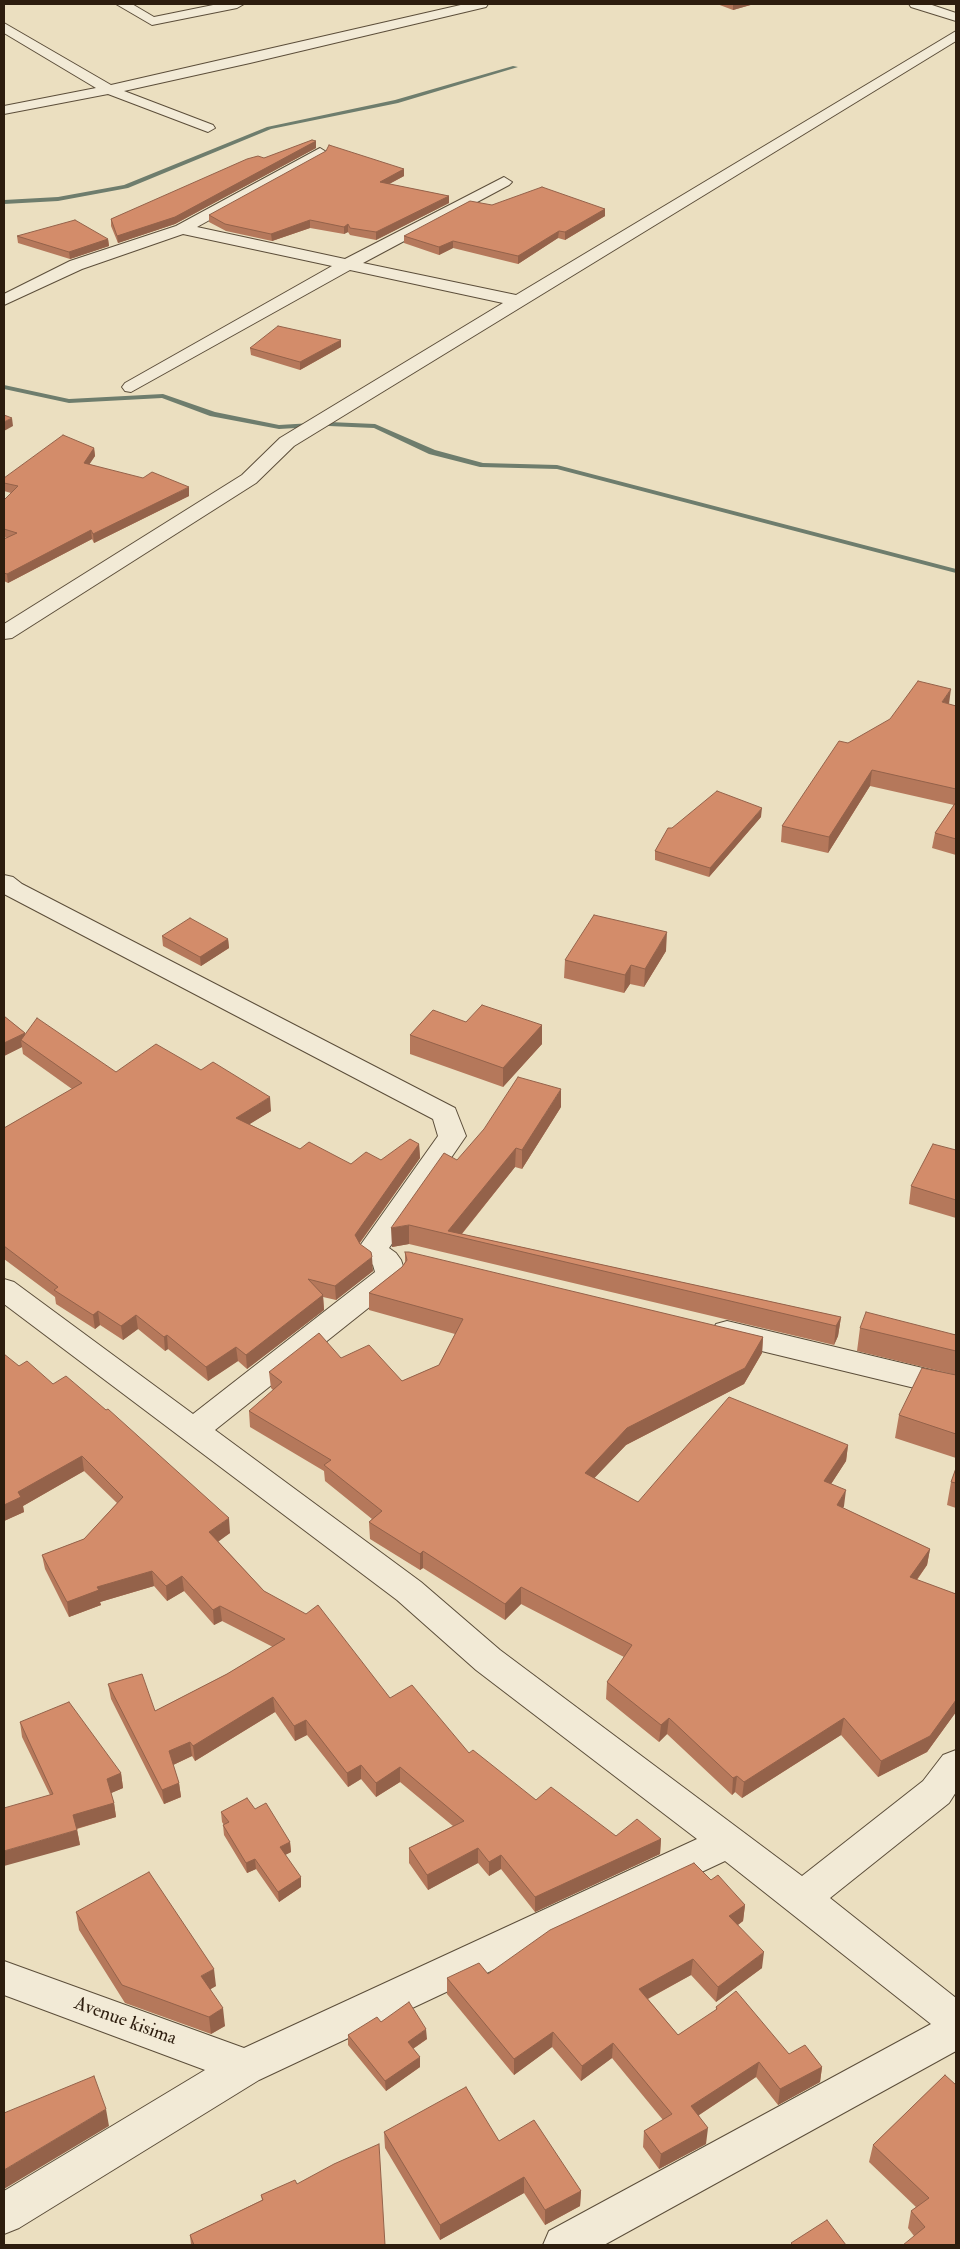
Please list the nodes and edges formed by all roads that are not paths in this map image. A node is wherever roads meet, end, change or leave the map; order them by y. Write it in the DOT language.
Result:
graph roads {
  1 [pos="123,4"];
  2 [pos="237,4"];
  3 [pos="481,4"];
  4 [pos="916,4"];
  5 [pos="956,17"];
  6 [pos="4,27"];
  7 [pos="956,35"];
  8 [pos="110,90"];
  9 [pos="4,110"];
  10 [pos="208,128"];
  11 [pos="320,153"];
  12 [pos="504,182"];
  13 [pos="182,229"];
  14 [pos="348,264"];
  15 [pos="4,300"];
  16 [pos="518,300"];
  17 [pos="131,387"];
  18 [pos="4,633"];
  19 [pos="4,882"];
  20 [pos="4,1289"];
  21 [pos="697,1324"];
  22 [pos="956,1387"];
  23 [pos="193,1431"];
  24 [pos="956,1765"];
  25 [pos="729,1842"];
  26 [pos="802,1898"];
  27 [pos="4,1978"];
  28 [pos="956,2021"];
  29 [pos="956,2031"];
  30 [pos="246,2067"];
  31 [pos="4,2214"];
  32 [pos="564,2245"];
  1 -- 2 [label="street"];
  3 -- 8 [label="street"];
  4 -- 5 [label="street"];
  6 -- 8 [label="street"];
  7 -- 16 [label="street"];
  8 -- 9 [label="street"];
  8 -- 10 [label="street"];
  11 -- 13 [label="street"];
  12 -- 14 [label="street"];
  13 -- 14 [label="street"];
  13 -- 15 [label="street"];
  14 -- 16 [label="street"];
  14 -- 17 [label="street"];
  16 -- 18 [label="street"];
  19 -- 23 [label="street"];
  20 -- 23 [label="street"];
  21 -- 22 [label="street"];
  23 -- 25 [label="street"];
  24 -- 26 [label="street"];
  25 -- 26 [label="street"];
  25 -- 30 [label="street"];
  26 -- 28 [label="street"];
  27 -- 30 [label="street, Avenue kisima"];
  29 -- 32 [label="street"];
  30 -- 31 [label="street"];
}
